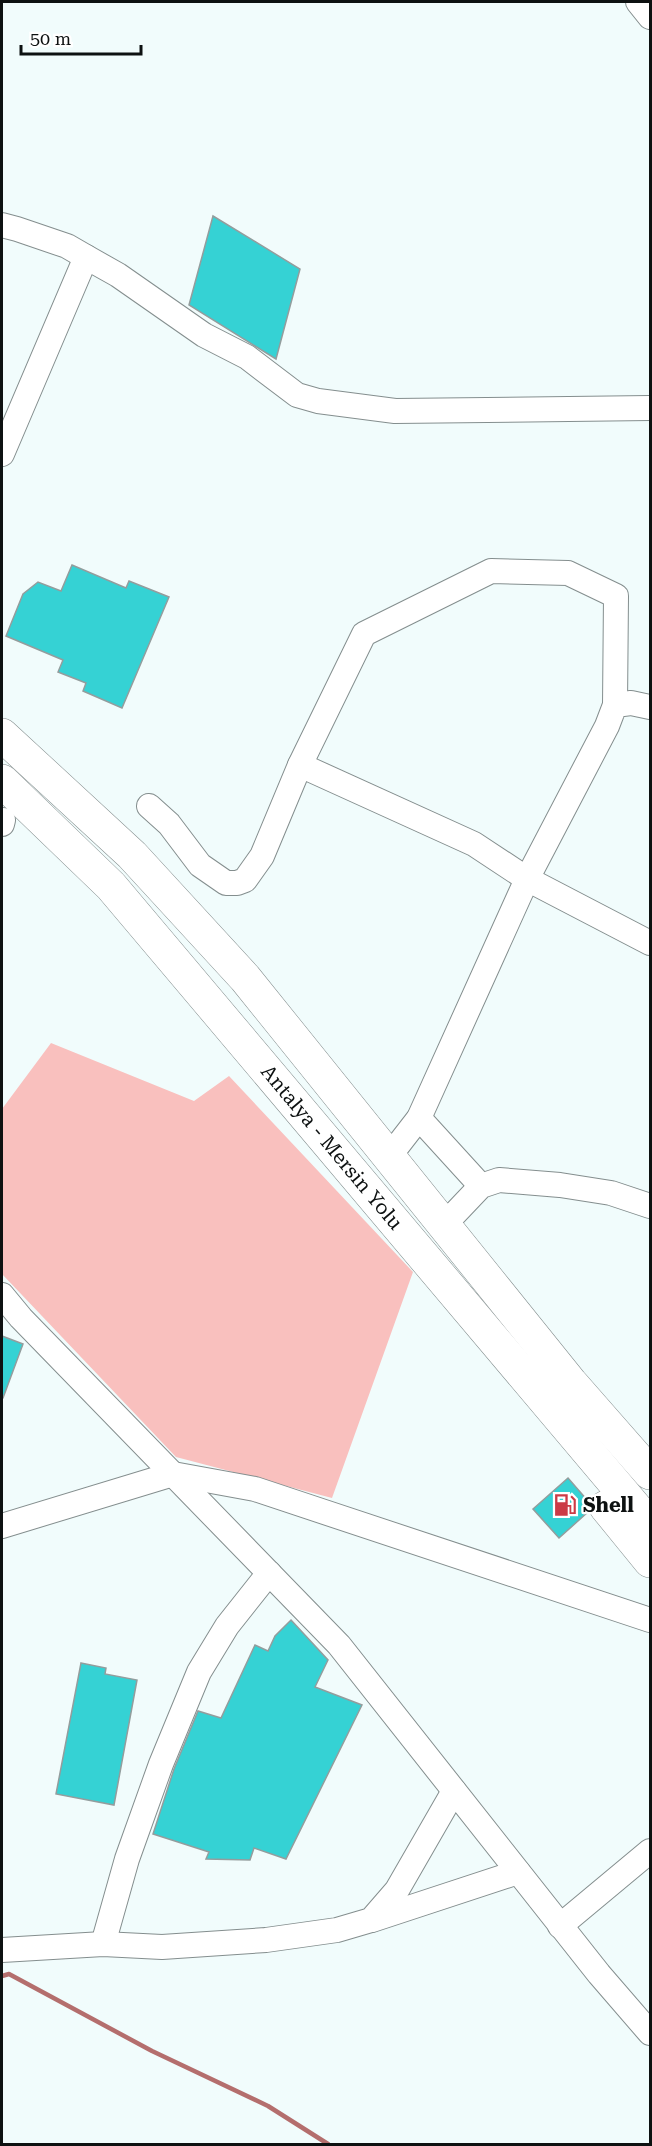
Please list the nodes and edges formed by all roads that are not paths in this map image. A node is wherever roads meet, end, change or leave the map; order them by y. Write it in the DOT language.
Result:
graph roads {
  1 [pos="638,2"];
  2 [pos="651,17"];
  3 [pos="2,225"];
  4 [pos="86,257"];
  5 [pos="651,408"];
  6 [pos="2,454"];
  7 [pos="615,705"];
  8 [pos="651,707"];
  9 [pos="2,735"];
  10 [pos="300,765"];
  11 [pos="2,781"];
  12 [pos="149,806"];
  13 [pos="527,879"];
  14 [pos="651,943"];
  15 [pos="419,1118"];
  16 [pos="388,1158"];
  17 [pos="482,1186"];
  18 [pos="651,1206"];
  19 [pos="443,1226"];
  20 [pos="2,1295"];
  21 [pos="571,1383"];
  22 [pos="533,1384"];
  23 [pos="651,1458"];
  24 [pos="651,1473"];
  25 [pos="173,1474"];
  26 [pos="651,1525"];
  27 [pos="2,1526"];
  28 [pos="651,1561"];
  29 [pos="269,1573"];
  30 [pos="651,1620"];
  31 [pos="454,1791"];
  32 [pos="651,1851"];
  33 [pos="518,1872"];
  34 [pos="371,1920"];
  35 [pos="560,1926"];
  36 [pos="103,1944"];
  37 [pos="2,1950"];
  38 [pos="651,2033"];
  1 -- 2 [label="street"];
  3 -- 4 [label="street"];
  4 -- 5 [label="street"];
  4 -- 6 [label="street"];
  7 -- 8 [label="street"];
  7 -- 10 [label="street"];
  7 -- 13 [label="street"];
  9 -- 16 [label="highway, Antalya - Mersin Yolu"];
  10 -- 12 [label="street"];
  10 -- 13 [label="street"];
  11 -- 22 [label="highway, Antalya - Mersin Yolu"];
  13 -- 14 [label="street"];
  13 -- 15 [label="street"];
  15 -- 16 [label="street"];
  15 -- 17 [label="street"];
  16 -- 19 [label="highway, Antalya - Mersin Yolu"];
  17 -- 18 [label="street"];
  17 -- 19 [label="street"];
  19 -- 21 [label="highway, Antalya - Mersin Yolu"];
  20 -- 25 [label="street"];
  21 -- 23 [label="highway"];
  21 -- 24 [label="highway, Antalya - Mersin Yolu"];
  22 -- 26 [label="highway, Antalya - Mersin Yolu"];
  22 -- 28 [label="highway"];
  25 -- 27 [label="street"];
  25 -- 29 [label="street"];
  25 -- 30 [label="street"];
  29 -- 31 [label="street"];
  29 -- 36 [label="street"];
  31 -- 33 [label="street"];
  31 -- 34 [label="street"];
  32 -- 35 [label="street"];
  33 -- 34 [label="street"];
  33 -- 35 [label="street"];
  34 -- 36 [label="street"];
  35 -- 38 [label="street"];
  36 -- 37 [label="street"];
}
